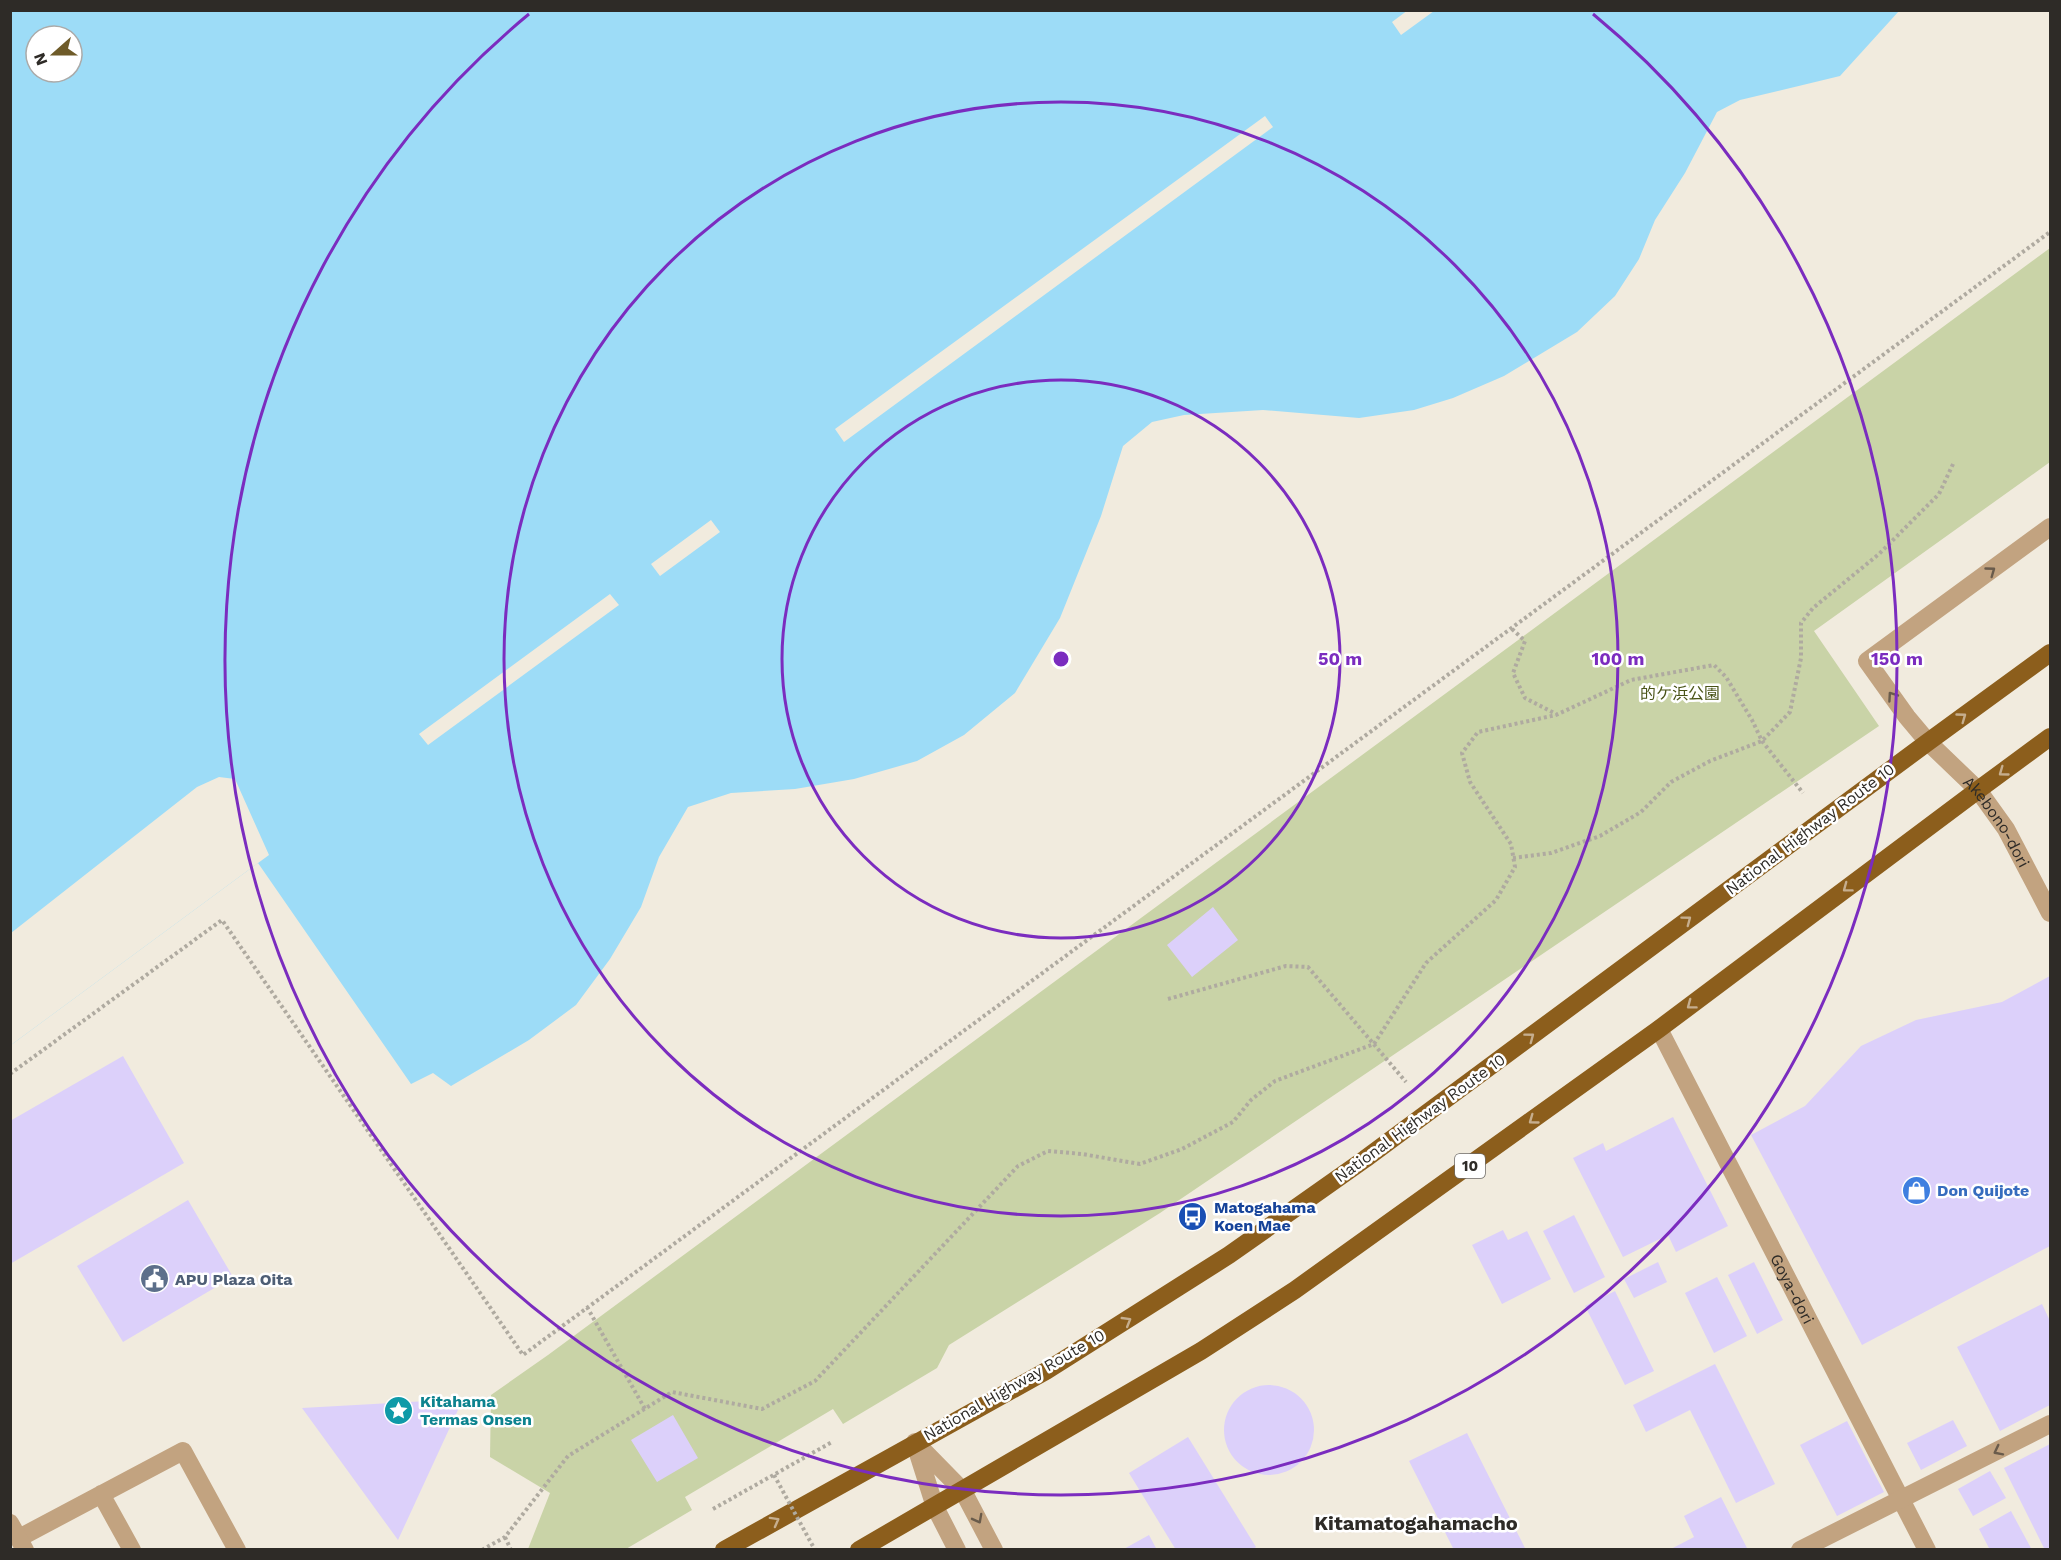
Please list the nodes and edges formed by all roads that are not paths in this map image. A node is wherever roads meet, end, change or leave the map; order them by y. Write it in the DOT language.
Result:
graph roads {
  1 [pos="2050,527"];
  2 [pos="2050,653"];
  3 [pos="2050,737"];
  4 [pos="1928,741"];
  5 [pos="1977,790"];
  6 [pos="2050,913"];
  7 [pos="1659,1029"];
  8 [pos="2050,1424"];
  9 [pos="915,1442"];
  10 [pos="963,1491"];
  11 [pos="101,1494"];
  12 [pos="1901,1500"];
  13 [pos="935,1507"];
  14 [pos="18,1537"];
  15 [pos="132,1550"];
  16 [pos="237,1550"];
  17 [pos="724,1550"];
  18 [pos="859,1550"];
  19 [pos="957,1550"];
  20 [pos="994,1550"];
  21 [pos="1800,1550"];
  22 [pos="1927,1550"];
  4 -- 1 [label="street, Akebono-dori, one-way"];
  4 -- 2 [label="highway, National Highway Route 10, one-way"];
  3 -- 5 [label="highway, 10, one-way"];
  4 -- 5 [label="street, Akebono-dori"];
  9 -- 4 [label="highway, National Highway Route 10, one-way"];
  5 -- 6 [label="street, Akebono-dori"];
  5 -- 7 [label="highway, 10, one-way"];
  7 -- 10 [label="highway, 10, one-way"];
  7 -- 12 [label="street, Goya-dori"];
  8 -- 12 [label="street, one-way"];
  9 -- 10 [label="street"];
  9 -- 13 [label="street"];
  17 -- 9 [label="highway, National Highway Route 10, one-way"];
  10 -- 13 [label="highway, 10"];
  10 -- 20 [label="street, one-way"];
  11 -- 14 [label="street"];
  11 -- 15 [label="street"];
  11 -- 16 [label="street"];
  12 -- 21 [label="street"];
  12 -- 22 [label="street, Goya-dori"];
  13 -- 18 [label="highway, 10"];
  13 -- 19 [label="street"];
}
